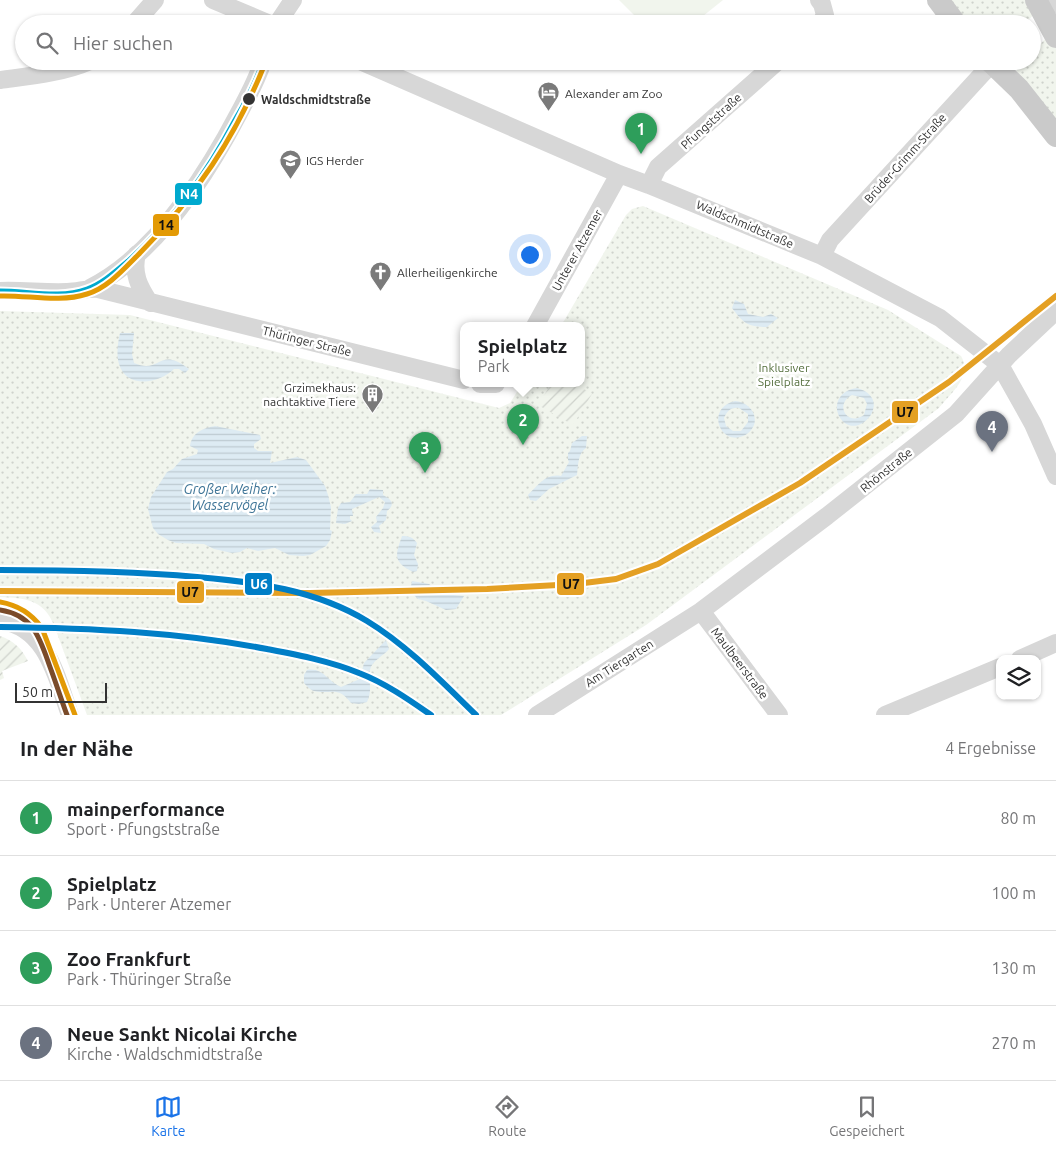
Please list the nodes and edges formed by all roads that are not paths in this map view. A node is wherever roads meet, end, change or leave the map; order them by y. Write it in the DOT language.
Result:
graph roads {
  1 [pos="155,0"];
  2 [pos="213,0"];
  3 [pos="293,0"];
  4 [pos="819,0"];
  5 [pos="938,0"];
  6 [pos="142,15"];
  7 [pos="249,15"];
  8 [pos="283,15"];
  9 [pos="825,15"];
  10 [pos="949,15"];
  11 [pos="1041,18"];
  12 [pos="1055,36"];
  13 [pos="60,70"];
  14 [pos="260,70"];
  15 [pos="381,70"];
  16 [pos="768,70"];
  17 [pos="986,70"];
  18 [pos="1001,70"];
  19 [pos="0,80"];
  20 [pos="1056,136"];
  21 [pos="619,174"];
  22 [pos="650,185"];
  23 [pos="137,254"];
  24 [pos="822,256"];
  25 [pos="90,288"];
  26 [pos="0,291"];
  27 [pos="150,303"];
  28 [pos="1056,311"];
  29 [pos="537,322"];
  30 [pos="1000,365"];
  31 [pos="460,379"];
  32 [pos="1056,476"];
  33 [pos="700,611"];
  34 [pos="0,621"];
  35 [pos="1056,643"];
  36 [pos="1029,655"];
  37 [pos="996,669"];
  38 [pos="917,709"];
  39 [pos="70,715"];
  40 [pos="537,715"];
  41 [pos="779,715"];
  42 [pos="885,715"];
  1 -- 6 [label="street"];
  2 -- 7 [label="street"];
  3 -- 8 [label="street"];
  4 -- 9 [label="street"];
  5 -- 10 [label="main road"];
  11 -- 12 [label="main road"];
  13 -- 19 [label="street"];
  14 -- 23 [label="street"];
  15 -- 21 [label="street, Waldschmidtstraße"];
  16 -- 22 [label="street, Pfungststraße"];
  17 -- 24 [label="street, Brüder-Grimm-Straße"];
  18 -- 20 [label="main road"];
  21 -- 22 [label="street, Waldschmidtstraße"];
  21 -- 29 [label="street, Unterer Atzemer"];
  22 -- 24 [label="street, Waldschmidtstraße"];
  23 -- 25 [label="street"];
  23 -- 27 [label="street"];
  24 -- 30 [label="street, Waldschmidtstraße"];
  25 -- 26 [label="street, Thüringer Straße"];
  25 -- 27 [label="street, Thüringer Straße"];
  27 -- 31 [label="street, Thüringer Straße"];
  28 -- 30 [label="street, Rhönstraße"];
  30 -- 32 [label="street, Waldschmidtstraße"];
  30 -- 33 [label="street, Rhönstraße"];
  33 -- 40 [label="street, Am Tiergarten"];
  33 -- 41 [label="street, Maulbeerstraße"];
  34 -- 39 [label="street"];
  35 -- 36 [label="street"];
  37 -- 38 [label="street"];
  38 -- 42 [label="street"];
}
